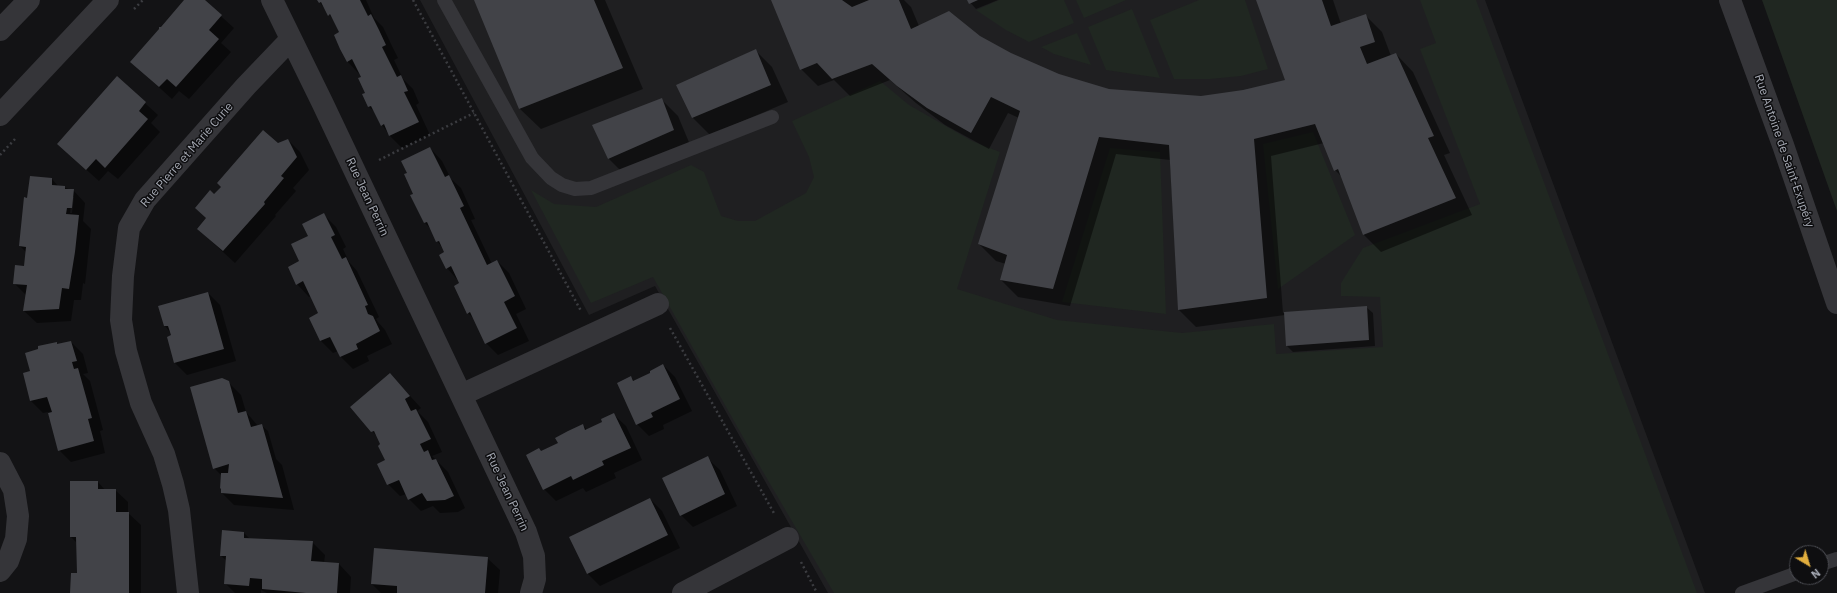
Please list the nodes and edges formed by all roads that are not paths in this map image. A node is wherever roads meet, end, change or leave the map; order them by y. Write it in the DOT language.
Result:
graph roads {
  1 [pos="29,0"];
  2 [pos="108,0"];
  3 [pos="272,0"];
  4 [pos="444,0"];
  5 [pos="1730,0"];
  6 [pos="0,30"];
  7 [pos="291,39"];
  8 [pos="0,115"];
  9 [pos="772,117"];
  10 [pos="1837,303"];
  11 [pos="658,304"];
  12 [pos="461,395"];
  13 [pos="0,463"];
  14 [pos="788,538"];
  15 [pos="0,571"];
  16 [pos="1789,576"];
  17 [pos="188,593"];
  18 [pos="531,593"];
  19 [pos="683,593"];
  20 [pos="1742,593"];
  1 -- 6 [label="street"];
  2 -- 8 [label="street"];
  3 -- 7 [label="street, Rue Jean Perrin"];
  4 -- 9 [label="lane"];
  5 -- 10 [label="street, Rue Antoine de Saint-Exupéry"];
  7 -- 12 [label="street, Rue Jean Perrin"];
  7 -- 17 [label="street, Rue Pierre et Marie Curie"];
  11 -- 12 [label="street"];
  12 -- 18 [label="street, Rue Jean Perrin"];
  13 -- 15 [label="street"];
  14 -- 19 [label="street"];
  16 -- 20 [label="lane"];
}
